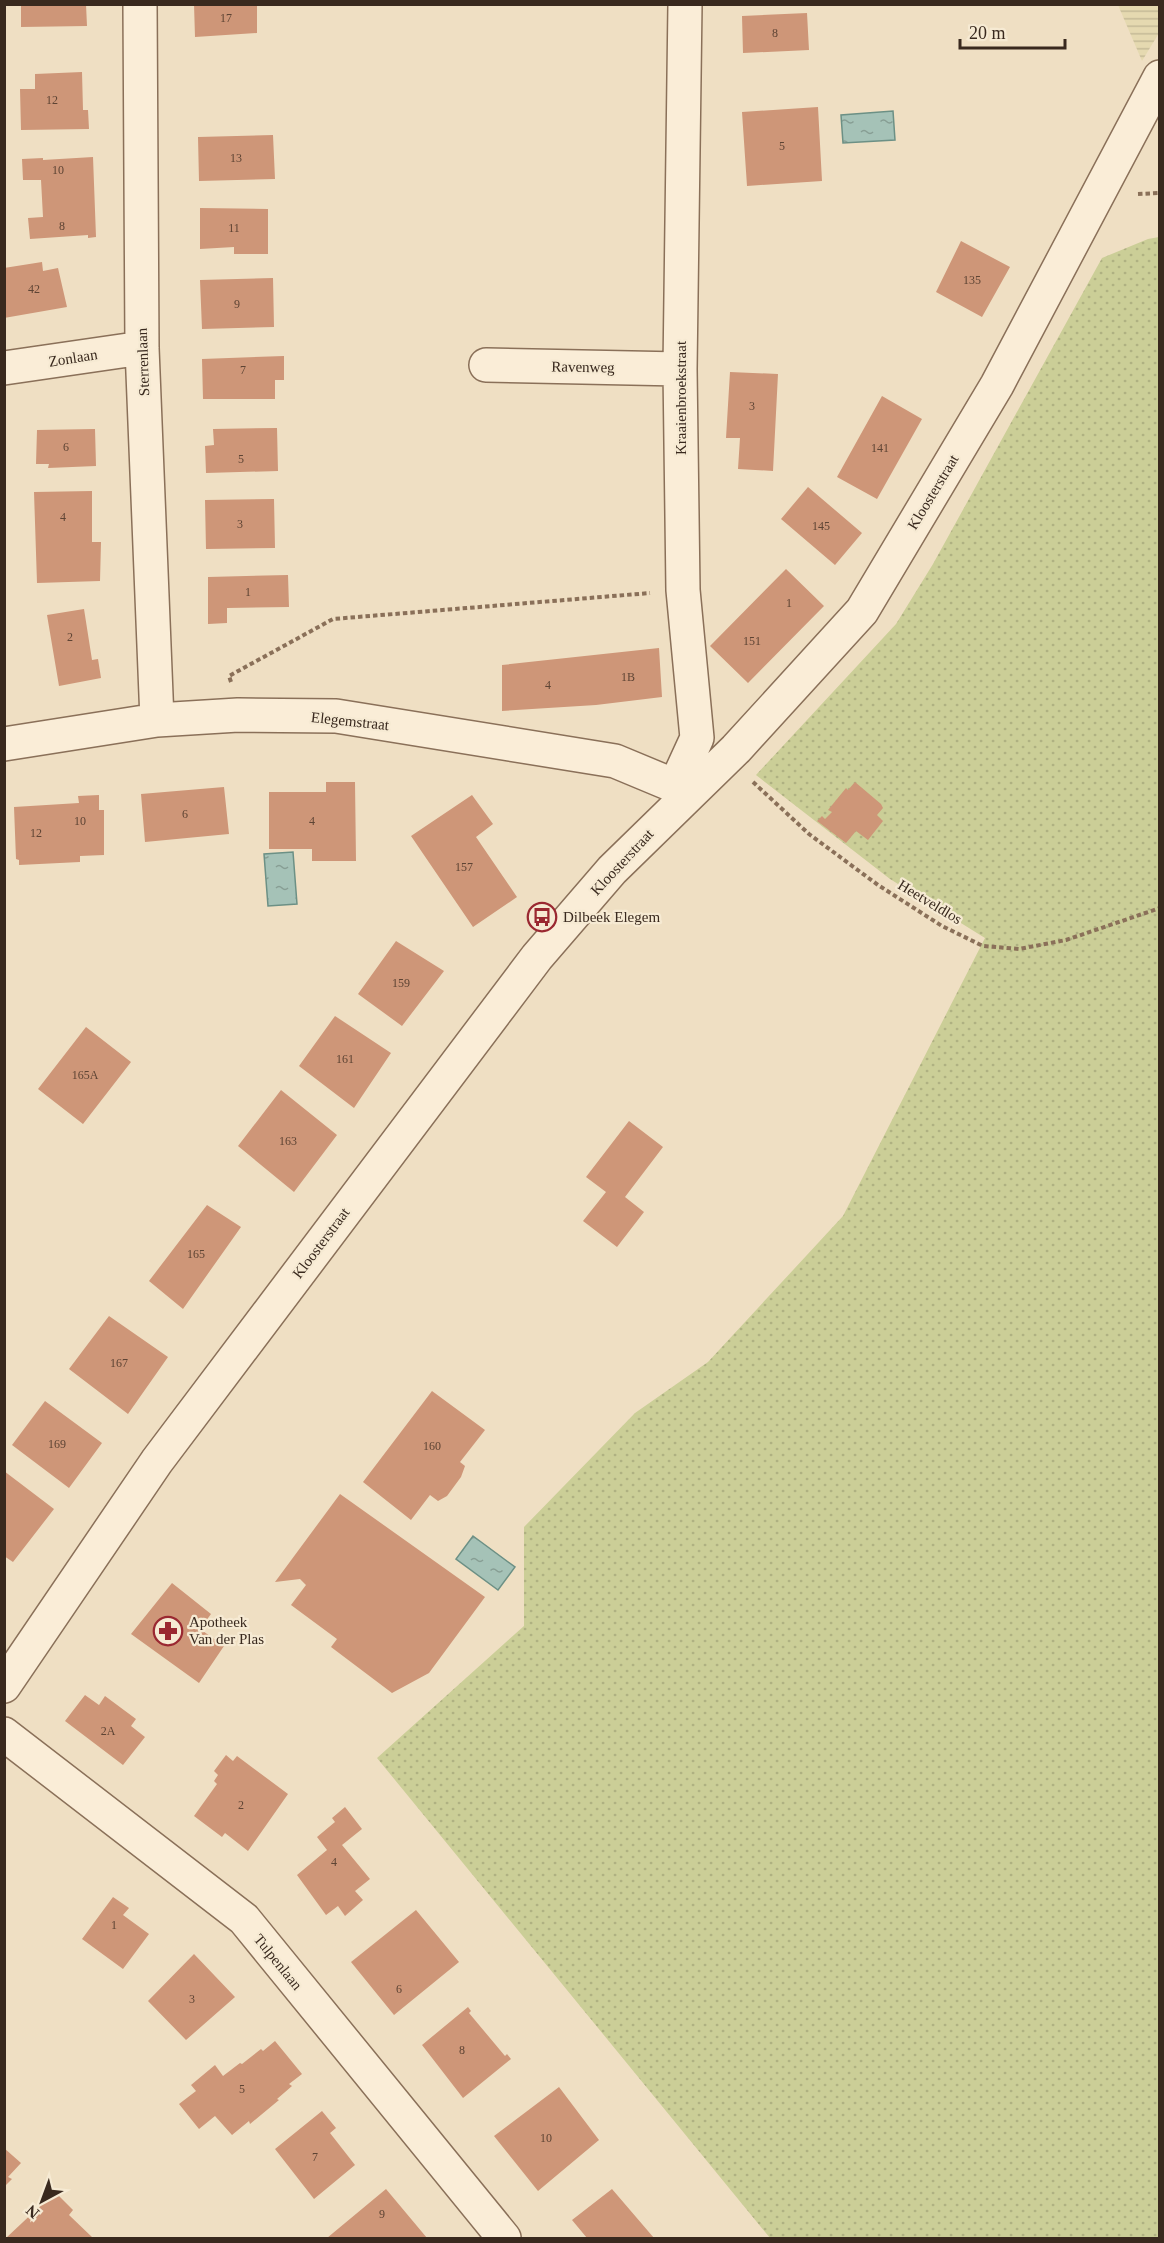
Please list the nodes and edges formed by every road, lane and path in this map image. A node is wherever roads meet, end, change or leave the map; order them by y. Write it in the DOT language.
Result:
graph roads {
  1 [pos="140,4"];
  2 [pos="685,4"];
  3 [pos="1160,77"];
  4 [pos="142,348"];
  5 [pos="486,365"];
  6 [pos="4,368"];
  7 [pos="680,369"];
  8 [pos="683,590"];
  9 [pos="238,715"];
  10 [pos="157,720"];
  11 [pos="4,744"];
  12 [pos="728,756"];
  13 [pos="679,793"];
  14 [pos="1160,908"];
  15 [pos="17,1669"];
  16 [pos="4,1734"];
  17 [pos="504,2238"];
  1 -- 4 [label="street, Sterrenlaan"];
  2 -- 7 [label="street, Kraaienbroekstraat"];
  3 -- 12 [label="street, Kloosterstraat"];
  4 -- 6 [label="street, Zonlaan"];
  4 -- 10 [label="street, Sterrenlaan"];
  5 -- 7 [label="street, Ravenweg"];
  7 -- 8 [label="street, Kraaienbroekstraat"];
  8 -- 9 [label="path"];
  8 -- 13 [label="street, Kraaienbroekstraat"];
  9 -- 10 [label="street, Elegemstraat"];
  9 -- 13 [label="street, Elegemstraat"];
  10 -- 11 [label="street, Elegemstraat"];
  12 -- 13 [label="street, Kloosterstraat"];
  12 -- 14 [label="path, Heetveldlos"];
  13 -- 15 [label="street, Kloosterstraat"];
  16 -- 17 [label="street, Tulpenlaan"];
}
